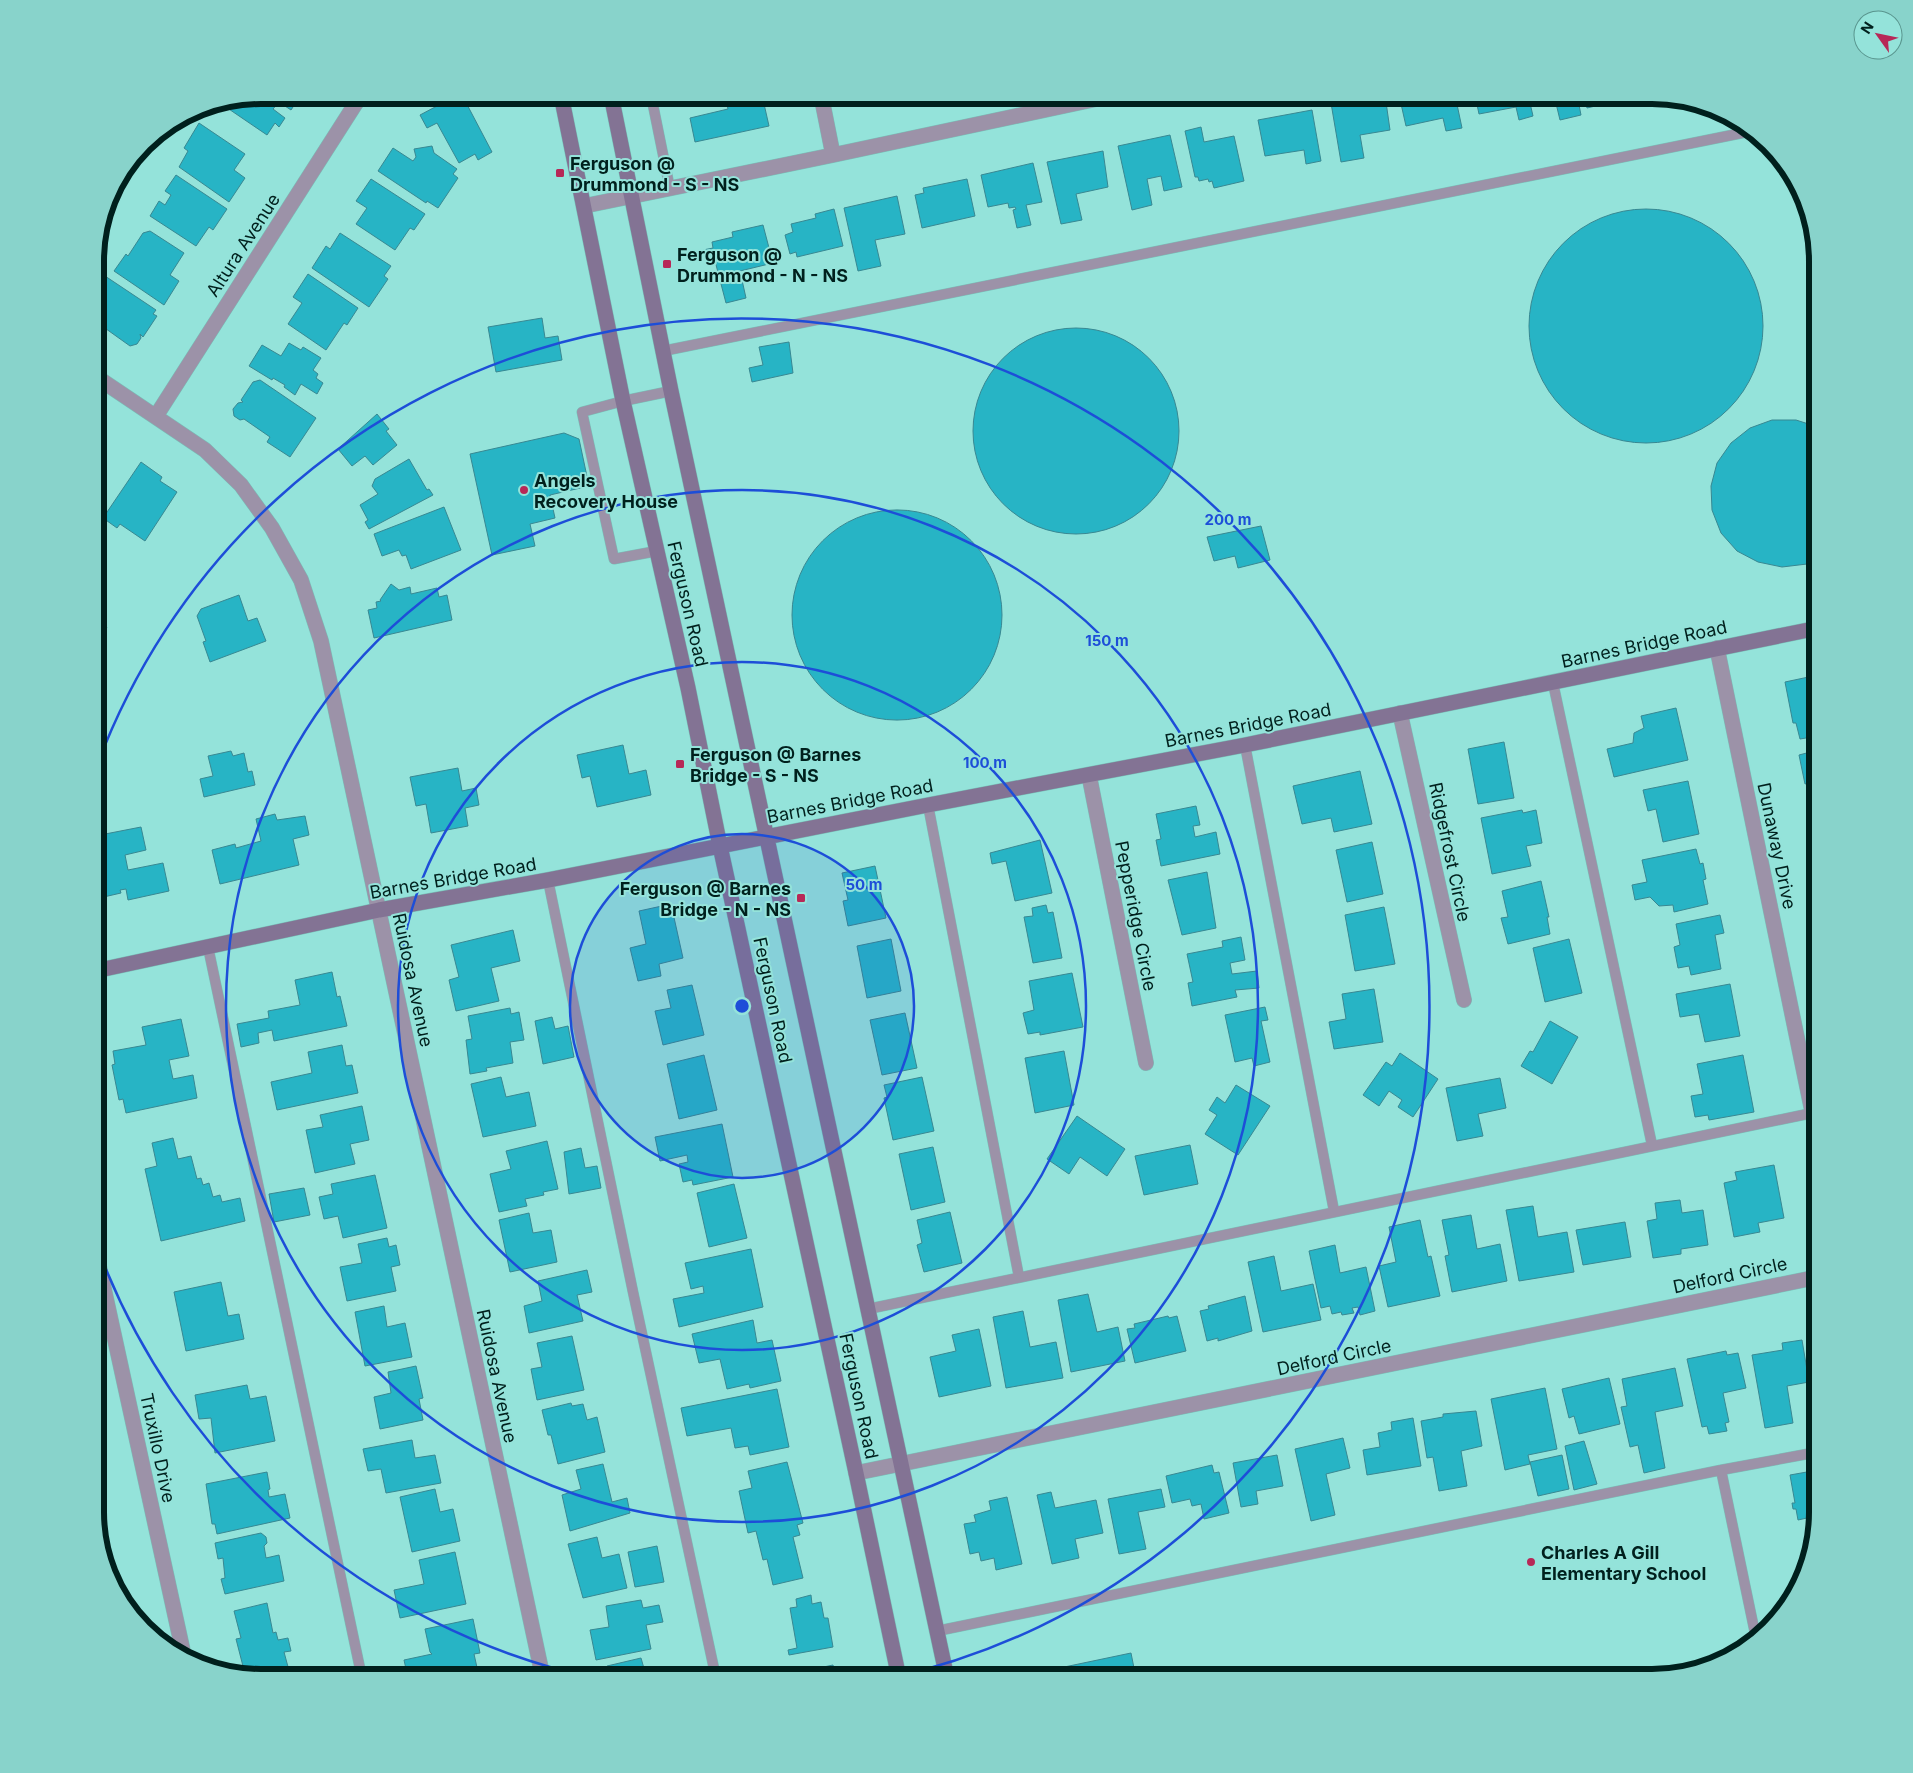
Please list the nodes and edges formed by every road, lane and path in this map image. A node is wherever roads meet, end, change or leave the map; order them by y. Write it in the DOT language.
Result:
graph roads {
  1 [pos="356,104"];
  2 [pos="563,104"];
  3 [pos="613,104"];
  4 [pos="653,104"];
  5 [pos="823,104"];
  6 [pos="1073,104"];
  7 [pos="1743,133"];
  8 [pos="833,155"];
  9 [pos="670,189"];
  10 [pos="632,197"];
  11 [pos="584,206"];
  12 [pos="664,351"];
  13 [pos="104,382"];
  14 [pos="670,391"];
  15 [pos="623,401"];
  16 [pos="156,416"];
  17 [pos="657,551"];
  18 [pos="1809,630"];
  19 [pos="1717,648"];
  20 [pos="1553,683"];
  21 [pos="1400,713"];
  22 [pos="1245,745"];
  23 [pos="1089,775"];
  24 [pos="928,805"];
  25 [pos="766,837"];
  26 [pos="720,846"];
  27 [pos="548,880"];
  28 [pos="378,910"];
  29 [pos="208,947"];
  30 [pos="104,969"];
  31 [pos="1464,1000"];
  32 [pos="1146,1063"];
  33 [pos="1809,1084"];
  34 [pos="1809,1113"];
  35 [pos="1652,1146"];
  36 [pos="1334,1211"];
  37 [pos="1019,1277"];
  38 [pos="1809,1279"];
  39 [pos="104,1289"];
  40 [pos="868,1308"];
  41 [pos="1809,1454"];
  42 [pos="901,1465"];
  43 [pos="1721,1470"];
  44 [pos="856,1473"];
  45 [pos="937,1631"];
  46 [pos="1755,1631"];
  47 [pos="182,1648"];
  48 [pos="360,1669"];
  49 [pos="541,1669"];
  50 [pos="714,1669"];
  51 [pos="897,1669"];
  52 [pos="945,1669"];
  1 -- 16 [label="street, Altura Avenue"];
  2 -- 11 [label="main road, Ferguson Road"];
  3 -- 10 [label="main road, Ferguson Road"];
  4 -- 9 [label="lane"];
  5 -- 8 [label="street"];
  6 -- 8 [label="street"];
  7 -- 12 [label="lane"];
  8 -- 9 [label="street"];
  9 -- 10 [label="street"];
  10 -- 11 [label="street"];
  10 -- 12 [label="main road, Ferguson Road"];
  11 -- 15 [label="main road, Ferguson Road"];
  12 -- 14 [label="main road, Ferguson Road"];
  13 -- 16 [label="street, Ruidosa Avenue"];
  14 -- 15 [label="lane"];
  14 -- 25 [label="main road, Ferguson Road"];
  15 -- 17 [label="main road, Ferguson Road"];
  15 -- 17 [label="lane"];
  16 -- 28 [label="street, Ruidosa Avenue"];
  17 -- 26 [label="main road, Ferguson Road"];
  18 -- 19 [label="main road, Barnes Bridge Road"];
  19 -- 20 [label="main road, Barnes Bridge Road"];
  19 -- 33 [label="street, Dunaway Drive"];
  20 -- 21 [label="main road, Barnes Bridge Road"];
  20 -- 35 [label="lane"];
  21 -- 22 [label="main road, Barnes Bridge Road"];
  21 -- 31 [label="street, Ridgefrost Circle"];
  22 -- 23 [label="main road, Barnes Bridge Road"];
  22 -- 36 [label="lane"];
  23 -- 24 [label="main road, Barnes Bridge Road"];
  23 -- 32 [label="street, Pepperidge Circle"];
  24 -- 25 [label="main road, Barnes Bridge Road"];
  24 -- 37 [label="lane"];
  25 -- 26 [label="main road, Barnes Bridge Road"];
  25 -- 40 [label="main road, Ferguson Road"];
  26 -- 27 [label="main road, Barnes Bridge Road"];
  26 -- 44 [label="main road, Ferguson Road"];
  27 -- 28 [label="main road, Barnes Bridge Road"];
  27 -- 50 [label="lane"];
  28 -- 29 [label="main road, Barnes Bridge Road"];
  28 -- 49 [label="street, Ruidosa Avenue"];
  29 -- 30 [label="main road, Barnes Bridge Road"];
  29 -- 48 [label="lane"];
  34 -- 35 [label="lane"];
  35 -- 36 [label="lane"];
  36 -- 37 [label="lane"];
  37 -- 40 [label="lane"];
  38 -- 42 [label="street, Delford Circle"];
  39 -- 47 [label="street, Truxillo Drive"];
  40 -- 42 [label="main road, Ferguson Road"];
  41 -- 43 [label="lane"];
  42 -- 44 [label="street, Delford Circle"];
  42 -- 45 [label="main road, Ferguson Road"];
  43 -- 45 [label="lane"];
  43 -- 46 [label="lane"];
  44 -- 51 [label="main road, Ferguson Road"];
  45 -- 52 [label="main road, Ferguson Road"];
}
